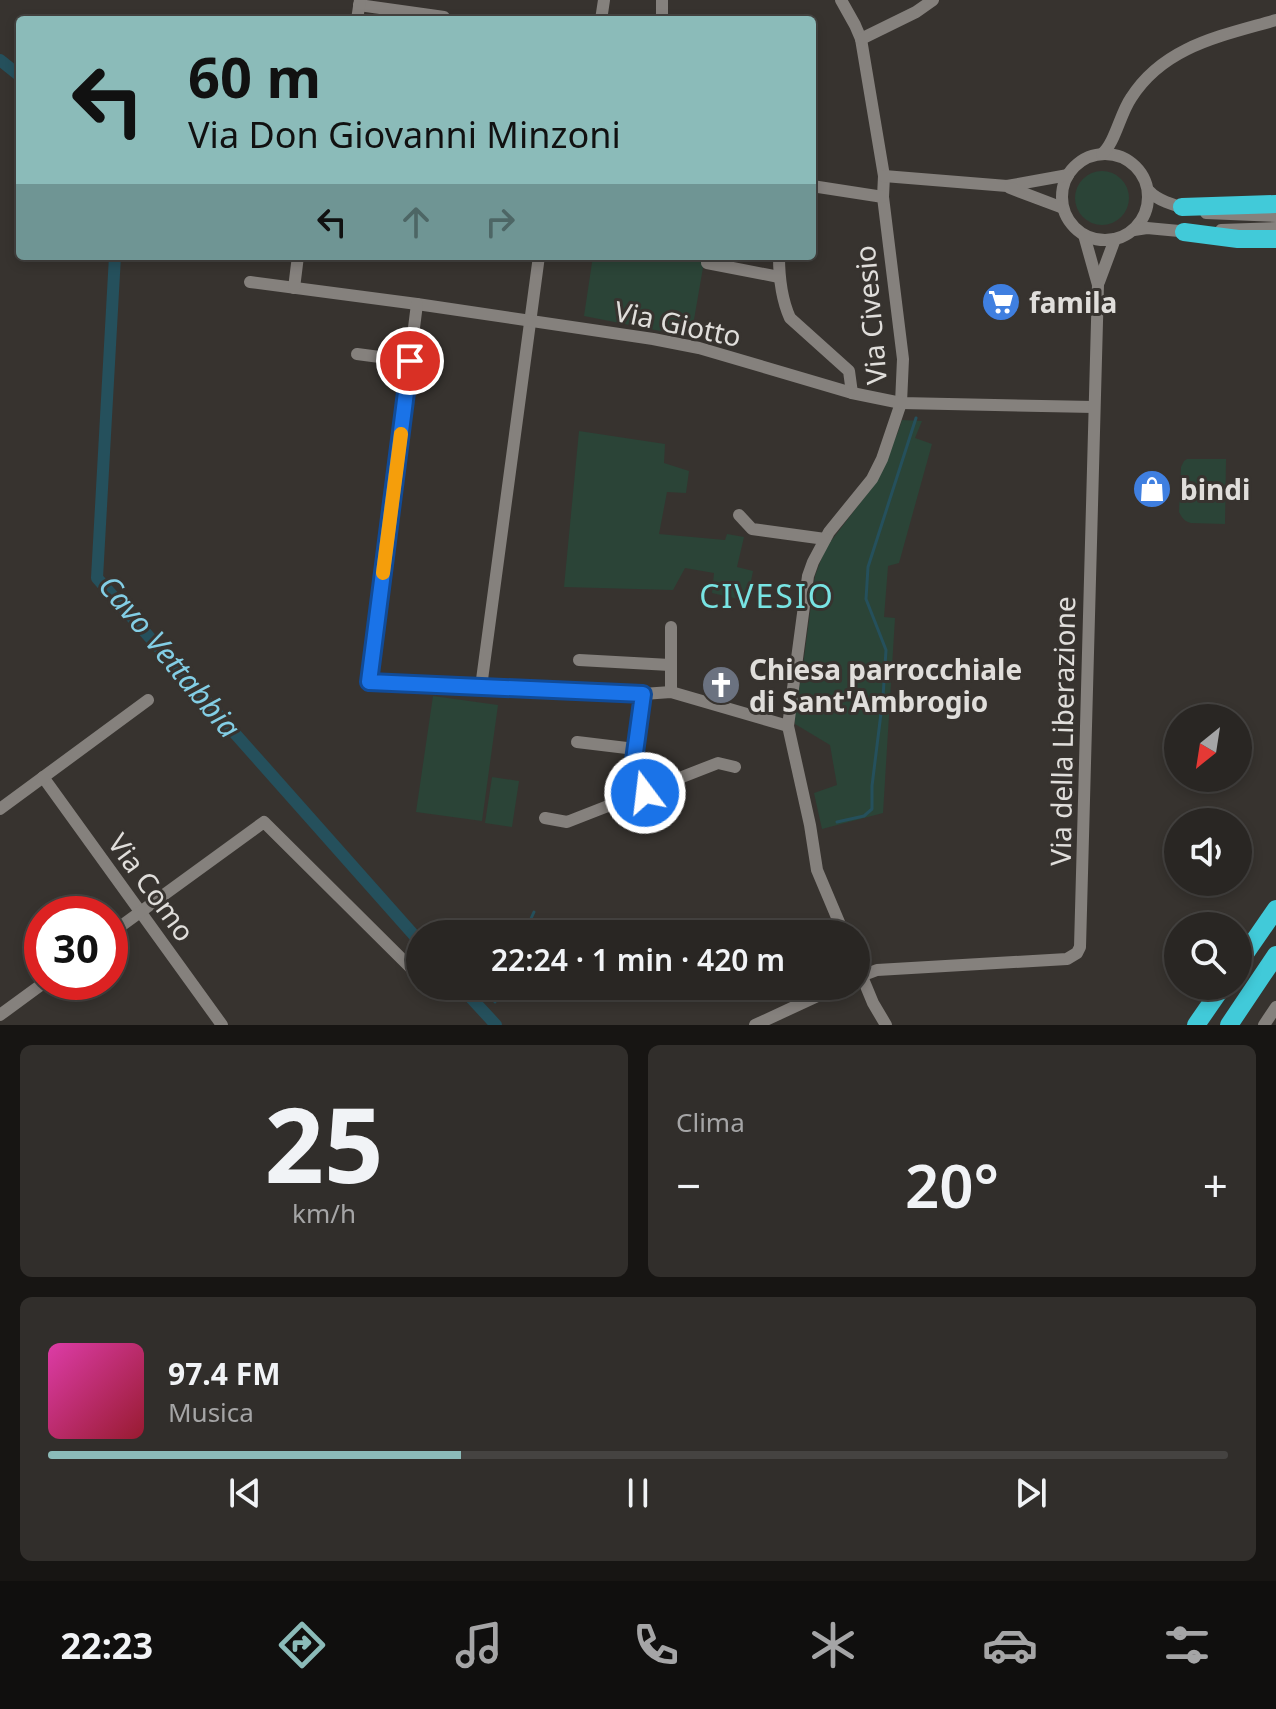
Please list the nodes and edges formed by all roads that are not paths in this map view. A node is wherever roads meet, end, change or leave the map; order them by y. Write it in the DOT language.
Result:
graph roads {
  1 [pos="841,0"];
  2 [pos="933,0"];
  3 [pos="360,3"];
  4 [pos="438,16"];
  5 [pos="1276,20"];
  6 [pos="861,39"];
  7 [pos="1114,135"];
  8 [pos="1102,154"];
  9 [pos="1120,156"];
  10 [pos="1068,175"];
  11 [pos="884,176"];
  12 [pos="1007,186"];
  13 [pos="816,187"];
  14 [pos="1149,191"];
  15 [pos="883,197"];
  16 [pos="1276,204"];
  17 [pos="1182,207"];
  18 [pos="1063,208"];
  19 [pos="1276,216"];
  20 [pos="1276,228"];
  21 [pos="1134,230"];
  22 [pos="1184,232"];
  23 [pos="1084,235"];
  24 [pos="1115,239"];
  25 [pos="1276,239"];
  26 [pos="298,260"];
  27 [pos="538,260"];
  28 [pos="779,260"];
  29 [pos="707,263"];
  30 [pos="779,277"];
  31 [pos="250,282"];
  32 [pos="1098,285"];
  33 [pos="294,288"];
  34 [pos="417,304"];
  35 [pos="530,320"];
  36 [pos="357,354"];
  37 [pos="410,361"];
  38 [pos="852,393"];
  39 [pos="901,403"];
  40 [pos="1094,407"];
  41 [pos="739,515"];
  42 [pos="825,539"];
  43 [pos="671,627"];
  44 [pos="579,660"];
  45 [pos="670,665"];
  46 [pos="481,687"];
  47 [pos="671,692"];
  48 [pos="643,694"];
  49 [pos="148,700"];
  50 [pos="788,726"];
  51 [pos="577,742"];
  52 [pos="635,749"];
  53 [pos="735,767"];
  54 [pos="43,777"];
  55 [pos="645,793"];
  56 [pos="0,809"];
  57 [pos="545,818"];
  58 [pos="1276,909"];
  59 [pos="140,912"];
  60 [pos="838,920"];
  61 [pos="128,921"];
  62 [pos="1252,944"];
  63 [pos="1276,955"];
  64 [pos="406,963"];
  65 [pos="870,973"];
  66 [pos="24,997"];
  67 [pos="870,997"];
  68 [pos="809,1000"];
  69 [pos="1213,1000"];
  70 [pos="1276,1007"];
  71 [pos="0,1015"];
  72 [pos="222,1025"];
  73 [pos="755,1025"];
  74 [pos="886,1025"];
  75 [pos="1196,1025"];
  76 [pos="1229,1025"];
  77 [pos="1264,1025"];
  1 -- 6 [label="street, Via Civesio"];
  2 -- 6 [label="street"];
  3 -- 4 [label="street"];
  5 -- 7 [label="street"];
  6 -- 11 [label="street, Via Civesio"];
  7 -- 8 [label="street"];
  7 -- 9 [label="street"];
  8 -- 9 [label="street"];
  8 -- 10 [label="street"];
  9 -- 14 [label="street"];
  10 -- 12 [label="street"];
  10 -- 18 [label="street"];
  11 -- 12 [label="street"];
  11 -- 15 [label="street, Via Civesio"];
  12 -- 18 [label="street"];
  13 -- 15 [label="street"];
  14 -- 17 [label="street"];
  14 -- 21 [label="street"];
  15 -- 39 [label="street, Via Civesio"];
  16 -- 17 [label="highway"];
  17 -- 19 [label="street"];
  18 -- 23 [label="street"];
  20 -- 22 [label="street"];
  21 -- 22 [label="street"];
  21 -- 24 [label="street"];
  22 -- 25 [label="highway"];
  23 -- 24 [label="street"];
  23 -- 32 [label="street, Via della Liberazione"];
  24 -- 32 [label="street, Via della Liberazione"];
  26 -- 33 [label="street"];
  27 -- 35 [label="street"];
  28 -- 30 [label="street"];
  29 -- 30 [label="street"];
  30 -- 38 [label="street"];
  31 -- 33 [label="street, Via Giotto"];
  32 -- 40 [label="street, Via della Liberazione"];
  33 -- 34 [label="street, Via Giotto"];
  34 -- 35 [label="street, Via Giotto"];
  34 -- 37 [label="street"];
  35 -- 38 [label="street, Via Giotto"];
  35 -- 46 [label="street"];
  36 -- 37 [label="street"];
  37 -- 46 [label="street"];
  38 -- 39 [label="street, Via Giotto"];
  39 -- 40 [label="street, Via Giotto"];
  39 -- 42 [label="street, Via Civesio"];
  40 -- 65 [label="street, Via della Liberazione"];
  41 -- 42 [label="street"];
  42 -- 50 [label="street, Via Civesio"];
  43 -- 45 [label="street"];
  44 -- 45 [label="street"];
  45 -- 47 [label="street"];
  46 -- 48 [label="street"];
  47 -- 48 [label="street"];
  47 -- 50 [label="street"];
  48 -- 52 [label="street"];
  49 -- 54 [label="street"];
  50 -- 60 [label="street, Via Civesio"];
  51 -- 52 [label="street"];
  52 -- 55 [label="street"];
  53 -- 55 [label="street"];
  54 -- 56 [label="street"];
  54 -- 59 [label="street, Via Como"];
  55 -- 57 [label="street"];
  58 -- 62 [label="highway"];
  59 -- 61 [label="street"];
  59 -- 64 [label="street"];
  59 -- 72 [label="street, Via Como"];
  63 -- 76 [label="highway"];
  66 -- 71 [label="street"];
  67 -- 74 [label="street"];
  68 -- 73 [label="street"];
  69 -- 75 [label="highway"];
  70 -- 77 [label="street"];
}
